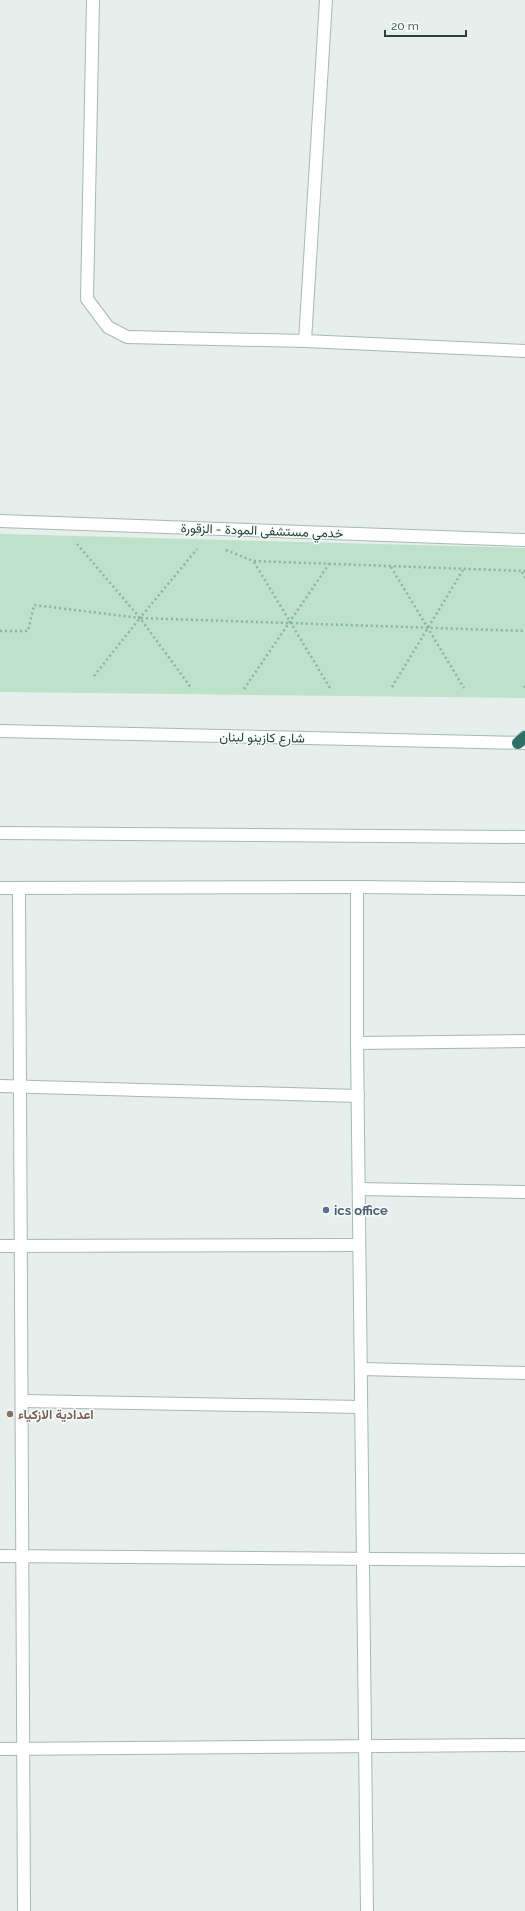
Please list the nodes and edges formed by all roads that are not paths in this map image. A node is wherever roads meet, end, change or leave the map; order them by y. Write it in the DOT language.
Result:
graph roads {
  1 [pos="93,0"];
  2 [pos="326,0"];
  3 [pos="305,341"];
  4 [pos="525,350"];
  5 [pos="0,521"];
  6 [pos="525,540"];
  7 [pos="0,731"];
  8 [pos="523,741"];
  9 [pos="0,833"];
  10 [pos="525,837"];
  11 [pos="357,887"];
  12 [pos="0,888"];
  13 [pos="19,888"];
  14 [pos="525,889"];
  15 [pos="525,1041"];
  16 [pos="357,1043"];
  17 [pos="0,1086"];
  18 [pos="20,1086"];
  19 [pos="358,1096"];
  20 [pos="359,1190"];
  21 [pos="525,1192"];
  22 [pos="359,1245"];
  23 [pos="0,1246"];
  24 [pos="21,1246"];
  25 [pos="361,1369"];
  26 [pos="525,1372"];
  27 [pos="22,1401"];
  28 [pos="361,1407"];
  29 [pos="0,1556"];
  30 [pos="22,1556"];
  31 [pos="363,1559"];
  32 [pos="525,1560"];
  33 [pos="525,1745"];
  34 [pos="365,1746"];
  35 [pos="0,1749"];
  36 [pos="23,1749"];
  37 [pos="24,1911"];
  38 [pos="367,1911"];
  1 -- 3 [label="street"];
  2 -- 3 [label="street"];
  3 -- 4 [label="street"];
  5 -- 6 [label="street, خدمي مستشفى المودة - الزقورة"];
  7 -- 8 [label="street, شارع كازينو لبنان"];
  9 -- 10 [label="street"];
  11 -- 13 [label="street"];
  11 -- 14 [label="street"];
  11 -- 16 [label="street"];
  12 -- 13 [label="street"];
  13 -- 18 [label="street"];
  15 -- 16 [label="street"];
  16 -- 19 [label="street"];
  17 -- 18 [label="street"];
  18 -- 19 [label="street"];
  18 -- 24 [label="street"];
  19 -- 20 [label="street"];
  20 -- 21 [label="street"];
  20 -- 22 [label="street"];
  22 -- 24 [label="street"];
  22 -- 25 [label="street"];
  23 -- 24 [label="street"];
  24 -- 27 [label="street"];
  25 -- 26 [label="street"];
  25 -- 28 [label="street"];
  27 -- 28 [label="street"];
  27 -- 30 [label="street"];
  28 -- 31 [label="street"];
  29 -- 30 [label="street"];
  30 -- 31 [label="street"];
  30 -- 36 [label="street"];
  31 -- 32 [label="street"];
  31 -- 34 [label="street"];
  33 -- 34 [label="street"];
  34 -- 36 [label="street"];
  34 -- 38 [label="street"];
  35 -- 36 [label="street"];
  36 -- 37 [label="street"];
}
